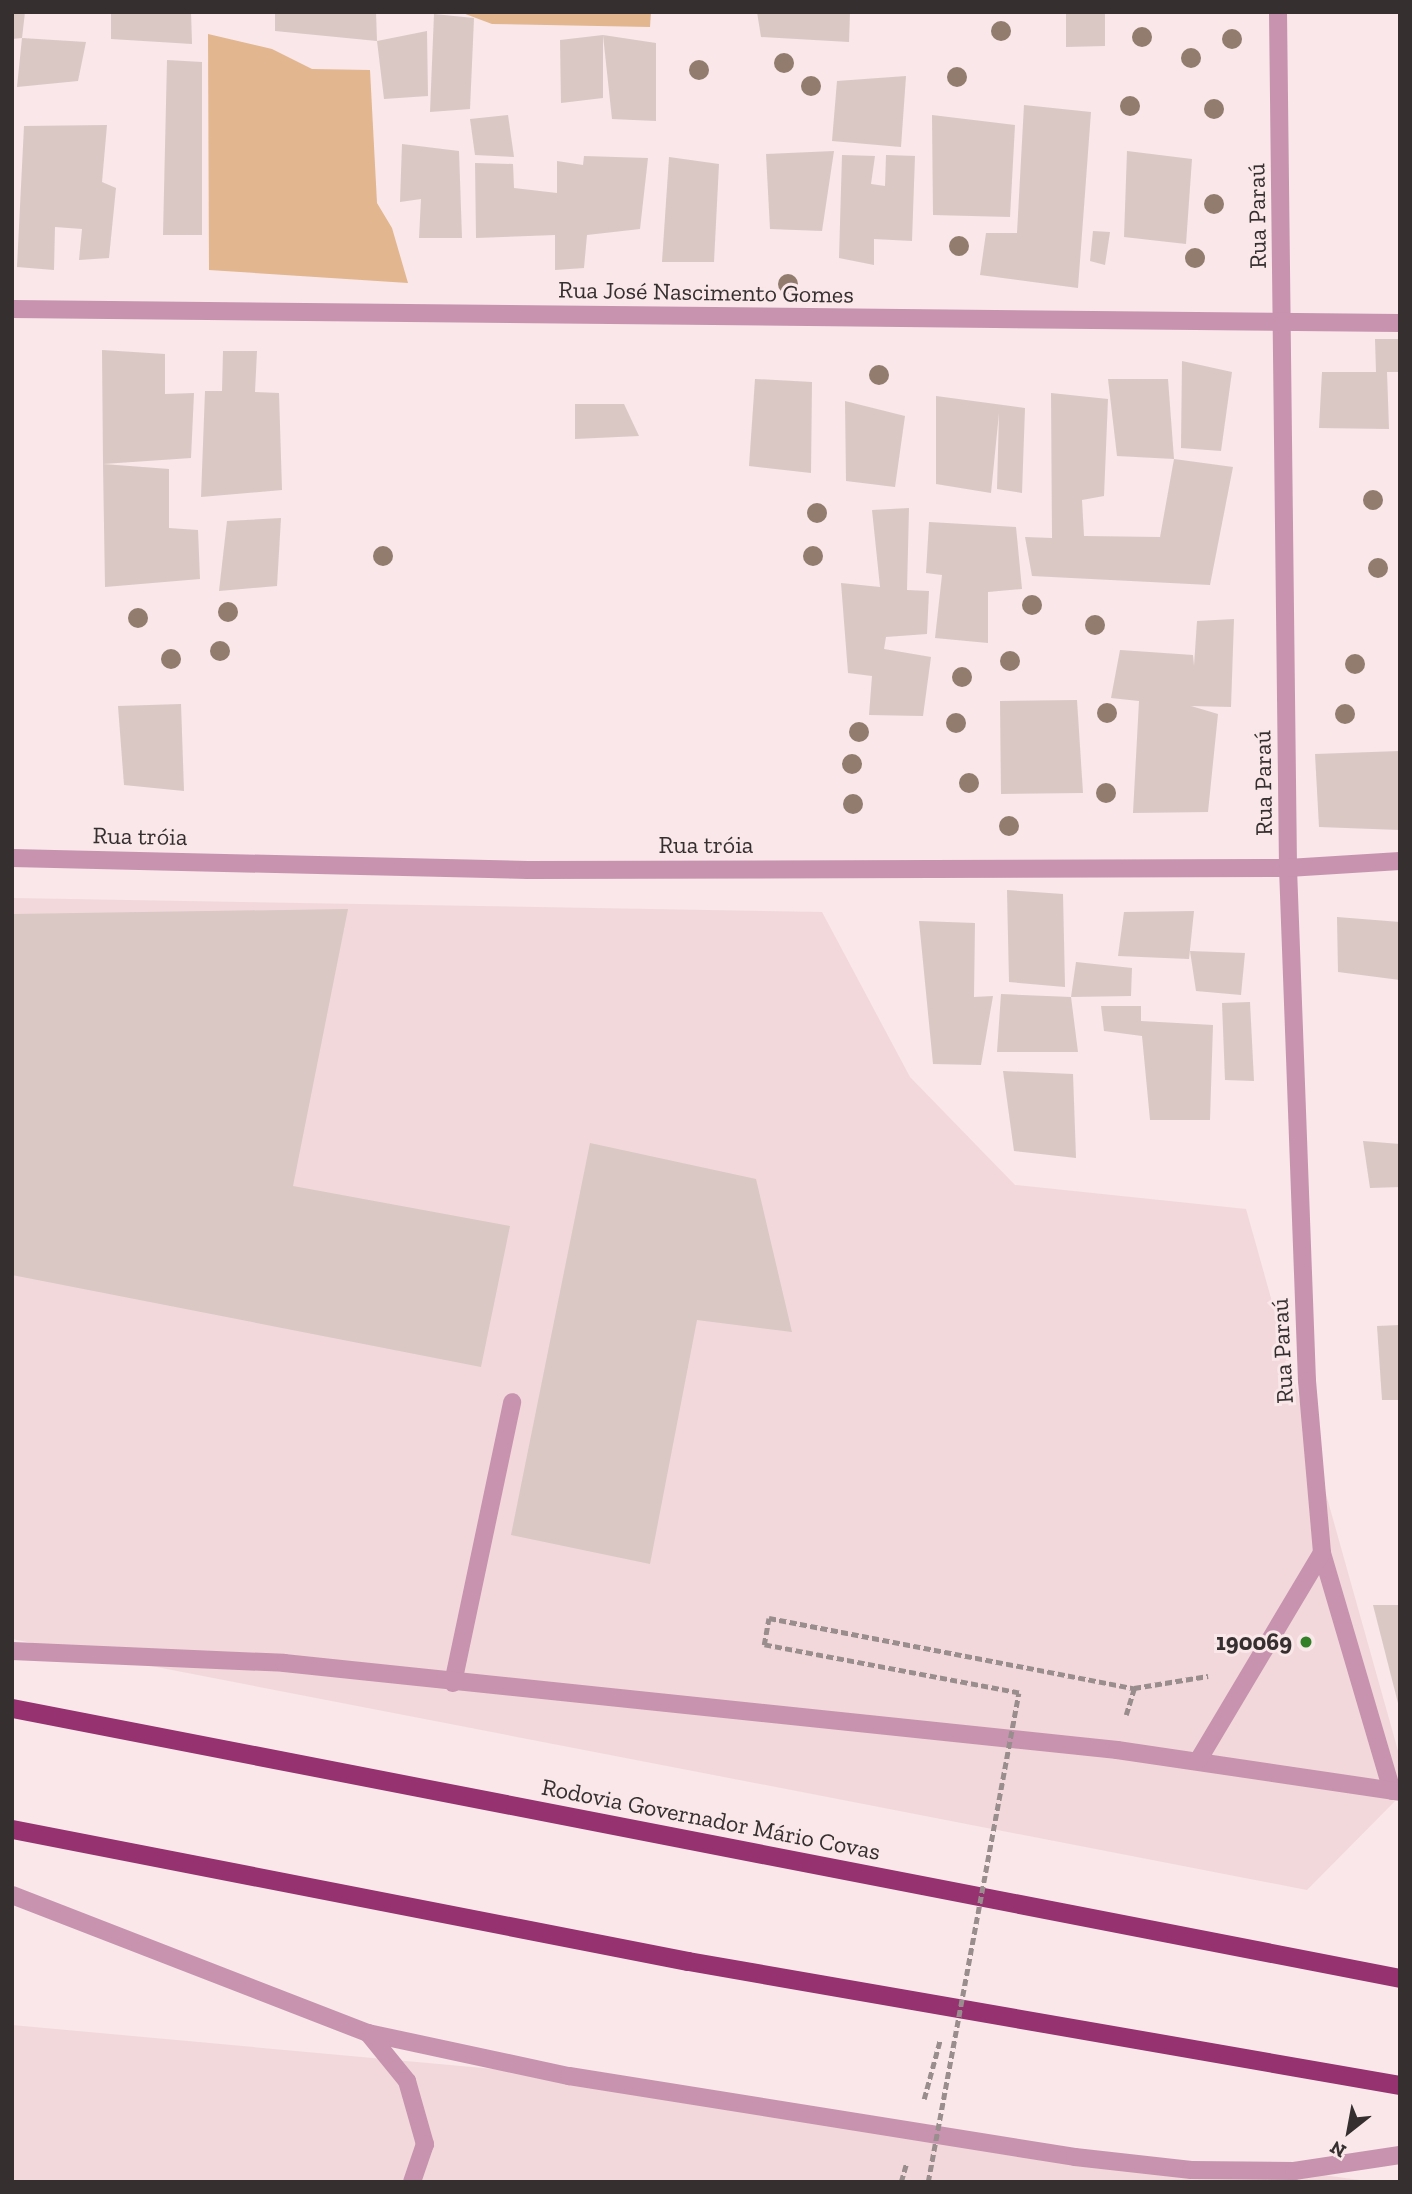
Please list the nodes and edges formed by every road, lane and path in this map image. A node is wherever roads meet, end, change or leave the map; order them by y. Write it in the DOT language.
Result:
graph roads {
  1 [pos="1278,12"];
  2 [pos="12,309"];
  3 [pos="1283,322"];
  4 [pos="1400,323"];
  5 [pos="12,858"];
  6 [pos="1400,861"];
  7 [pos="1288,868"];
  8 [pos="512,1402"];
  9 [pos="1322,1553"];
  10 [pos="12,1651"];
  11 [pos="1252,1669"];
  12 [pos="453,1683"];
  13 [pos="1134,1688"];
  14 [pos="12,1708"];
  15 [pos="1117,1750"];
  16 [pos="1199,1759"];
  17 [pos="1396,1791"];
  18 [pos="12,1829"];
  19 [pos="12,1895"];
  20 [pos="1400,1978"];
  21 [pos="368,2033"];
  22 [pos="1400,2085"];
  23 [pos="1400,2155"];
  24 [pos="1194,2176"];
  25 [pos="412,2182"];
  26 [pos="928,2182"];
  1 -- 3 [label="street, Rua Paraú"];
  2 -- 3 [label="street, Rua José Nascimento Gomes"];
  3 -- 4 [label="street, Rua José Nascimento Gomes"];
  3 -- 7 [label="street, Rua Paraú"];
  5 -- 7 [label="street, Rua tróia"];
  6 -- 7 [label="street, Rua tróia"];
  7 -- 9 [label="street, Rua Paraú"];
  8 -- 12 [label="street"];
  9 -- 11 [label="street"];
  9 -- 17 [label="street, Rua Paraú"];
  10 -- 12 [label="street"];
  11 -- 13 [label="path"];
  11 -- 16 [label="street"];
  12 -- 15 [label="street"];
  13 -- 15 [label="path"];
  13 -- 26 [label="path, bridge"];
  14 -- 20 [label="highway, Rodovia Governador Mário Covas"];
  15 -- 16 [label="street"];
  16 -- 17 [label="street"];
  18 -- 22 [label="highway"];
  19 -- 21 [label="street"];
  21 -- 24 [label="street"];
  21 -- 25 [label="street"];
  23 -- 24 [label="street"];
}
